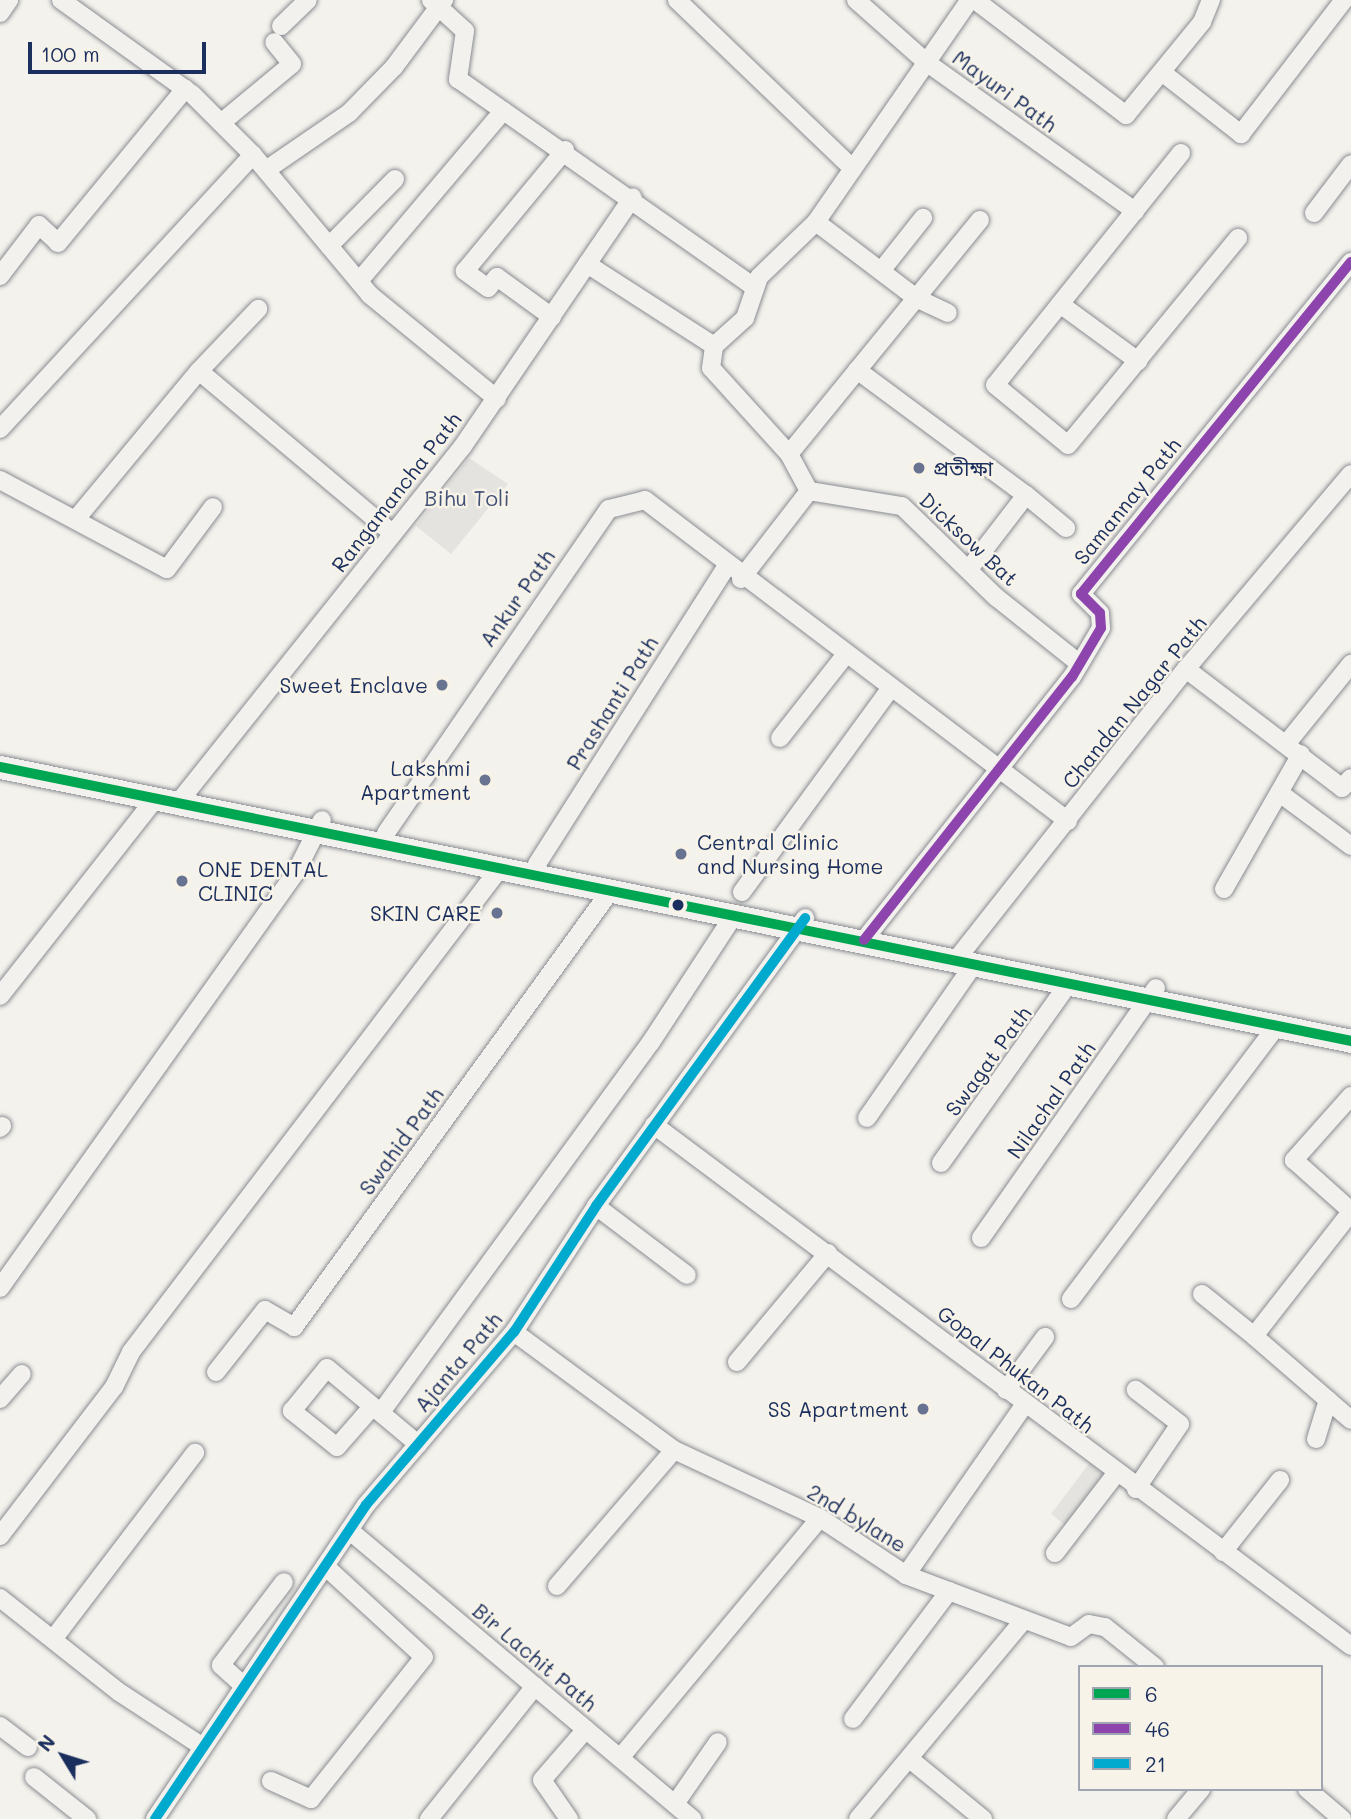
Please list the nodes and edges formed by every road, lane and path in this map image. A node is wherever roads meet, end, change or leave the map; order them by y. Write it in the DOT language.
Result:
graph roads {
  1 [pos="9,0"];
  2 [pos="61,0"];
  3 [pos="307,0"];
  4 [pos="677,0"];
  5 [pos="856,0"];
  6 [pos="973,0"];
  7 [pos="1344,0"];
  8 [pos="438,2"];
  9 [pos="1204,2"];
  10 [pos="0,13"];
  11 [pos="926,62"];
  12 [pos="1168,77"];
  13 [pos="186,89"];
  14 [pos="503,111"];
  15 [pos="221,123"];
  16 [pos="565,150"];
  17 [pos="1181,153"];
  18 [pos="253,155"];
  19 [pos="1351,164"];
  20 [pos="852,168"];
  21 [pos="266,170"];
  22 [pos="396,179"];
  23 [pos="633,197"];
  24 [pos="1135,211"];
  25 [pos="1314,213"];
  26 [pos="923,219"];
  27 [pos="980,220"];
  28 [pos="816,222"];
  29 [pos="1238,238"];
  30 [pos="329,246"];
  31 [pos="1351,262"];
  32 [pos="587,264"];
  33 [pos="881,271"];
  34 [pos="0,276"];
  35 [pos="359,281"];
  36 [pos="755,288"];
  37 [pos="916,298"];
  38 [pos="1060,304"];
  39 [pos="258,309"];
  40 [pos="948,313"];
  41 [pos="552,317"];
  42 [pos="714,345"];
  43 [pos="1138,361"];
  44 [pos="857,370"];
  45 [pos="198,371"];
  46 [pos="497,399"];
  47 [pos="0,429"];
  48 [pos="789,454"];
  49 [pos="1351,474"];
  50 [pos="0,480"];
  51 [pos="809,491"];
  52 [pos="1026,495"];
  53 [pos="213,506"];
  54 [pos="76,519"];
  55 [pos="1066,528"];
  56 [pos="393,534"];
  57 [pos="726,567"];
  58 [pos="969,569"];
  59 [pos="741,579"];
  60 [pos="846,654"];
  61 [pos="1080,664"];
  62 [pos="1351,664"];
  63 [pos="1186,669"];
  64 [pos="890,689"];
  65 [pos="780,737"];
  66 [pos="1287,743"];
  67 [pos="1301,754"];
  68 [pos="0,755"];
  69 [pos="0,766"];
  70 [pos="999,774"];
  71 [pos="1348,787"];
  72 [pos="1281,794"];
  73 [pos="173,798"];
  74 [pos="1068,821"];
  75 [pos="320,825"];
  76 [pos="386,833"];
  77 [pos="1351,846"];
  78 [pos="537,863"];
  79 [pos="500,868"];
  80 [pos="1224,889"];
  81 [pos="611,890"];
  82 [pos="741,892"];
  83 [pos="734,915"];
  84 [pos="799,925"];
  85 [pos="867,936"];
  86 [pos="965,958"];
  87 [pos="1068,984"];
  88 [pos="1152,993"];
  89 [pos="0,996"];
  90 [pos="1279,1020"];
  91 [pos="1351,1028"];
  92 [pos="1351,1041"];
  93 [pos="1351,1096"];
  94 [pos="867,1118"];
  95 [pos="654,1125"];
  96 [pos="941,1163"];
  97 [pos="596,1206"];
  98 [pos="1351,1212"];
  99 [pos="981,1238"];
  100 [pos="828,1253"];
  101 [pos="687,1275"];
  102 [pos="0,1288"];
  103 [pos="1202,1294"];
  104 [pos="1071,1299"];
  105 [pos="514,1332"];
  106 [pos="1254,1336"];
  107 [pos="1045,1337"];
  108 [pos="737,1362"];
  109 [pos="216,1372"];
  110 [pos="22,1374"];
  111 [pos="1006,1390"];
  112 [pos="1136,1390"];
  113 [pos="0,1399"];
  114 [pos="1024,1405"];
  115 [pos="378,1408"];
  116 [pos="1343,1408"];
  117 [pos="1316,1439"];
  118 [pos="418,1444"];
  119 [pos="674,1450"];
  120 [pos="195,1453"];
  121 [pos="1115,1475"];
  122 [pos="1280,1480"];
  123 [pos="1136,1489"];
  124 [pos="820,1518"];
  125 [pos="349,1530"];
  126 [pos="0,1536"];
  127 [pos="1223,1552"];
  128 [pos="1055,1553"];
  129 [pos="325,1566"];
  130 [pos="906,1575"];
  131 [pos="284,1582"];
  132 [pos="557,1586"];
  133 [pos="949,1591"];
  134 [pos="0,1598"];
  135 [pos="1024,1620"];
  136 [pos="54,1638"];
  137 [pos="1351,1646"];
  138 [pos="1152,1665"];
  139 [pos="244,1686"];
  140 [pos="535,1686"];
  141 [pos="853,1719"];
  142 [pos="0,1726"];
  143 [pos="586,1729"];
  144 [pos="718,1742"];
  145 [pos="203,1746"];
  146 [pos="29,1747"];
  147 [pos="620,1758"];
  148 [pos="911,1760"];
  149 [pos="34,1777"];
  150 [pos="271,1782"];
  151 [pos="1200,1791"];
  152 [pos="1309,1791"];
  153 [pos="675,1804"];
  154 [pos="1340,1818"];
  155 [pos="87,1819"];
  156 [pos="155,1819"];
  157 [pos="429,1819"];
  158 [pos="569,1819"];
  159 [pos="692,1819"];
  160 [pos="858,1819"];
  161 [pos="983,1819"];
  162 [pos="1176,1819"];
  1 -- 10 [label="street"];
  2 -- 13 [label="street"];
  3 -- 15 [label="street"];
  4 -- 20 [label="street"];
  5 -- 11 [label="street, Mayuri Path"];
  6 -- 9 [label="street"];
  6 -- 11 [label="street"];
  7 -- 12 [label="street"];
  8 -- 14 [label="street"];
  8 -- 21 [label="street"];
  11 -- 20 [label="street"];
  11 -- 24 [label="street, Mayuri Path"];
  13 -- 15 [label="street"];
  13 -- 34 [label="street"];
  14 -- 16 [label="street"];
  14 -- 35 [label="street"];
  15 -- 18 [label="street"];
  16 -- 23 [label="street"];
  16 -- 41 [label="street"];
  17 -- 24 [label="street"];
  18 -- 21 [label="street"];
  18 -- 47 [label="street"];
  19 -- 25 [label="street"];
  20 -- 28 [label="street"];
  21 -- 30 [label="street"];
  22 -- 30 [label="street"];
  23 -- 32 [label="street, Rangamancha Path"];
  23 -- 36 [label="street"];
  24 -- 38 [label="street"];
  26 -- 33 [label="street"];
  27 -- 37 [label="street"];
  28 -- 33 [label="street"];
  28 -- 36 [label="street"];
  29 -- 43 [label="street"];
  30 -- 35 [label="street"];
  31 -- 61 [label="street, Samannay Path"];
  32 -- 41 [label="street, Rangamancha Path"];
  32 -- 42 [label="street"];
  33 -- 37 [label="street"];
  35 -- 46 [label="street"];
  36 -- 42 [label="street"];
  37 -- 40 [label="street"];
  37 -- 44 [label="street"];
  38 -- 43 [label="street"];
  38 -- 43 [label="street"];
  39 -- 45 [label="street"];
  41 -- 46 [label="street, Rangamancha Path"];
  42 -- 48 [label="street"];
  44 -- 48 [label="street"];
  44 -- 52 [label="street"];
  45 -- 54 [label="street"];
  45 -- 56 [label="street"];
  46 -- 56 [label="street, Rangamancha Path"];
  48 -- 51 [label="street"];
  49 -- 63 [label="street, Chandan Nagar Path"];
  50 -- 54 [label="street"];
  51 -- 58 [label="street, Dicksow Bat"];
  51 -- 59 [label="street"];
  52 -- 55 [label="street"];
  52 -- 58 [label="street"];
  53 -- 54 [label="street"];
  56 -- 73 [label="street, Rangamancha Path"];
  57 -- 59 [label="street"];
  57 -- 76 [label="street, Ankur Path"];
  57 -- 78 [label="street, Prashanti Path"];
  58 -- 61 [label="street, Dicksow Bat"];
  59 -- 60 [label="street"];
  60 -- 64 [label="street"];
  60 -- 65 [label="street"];
  61 -- 70 [label="street, Samannay Path"];
  62 -- 66 [label="street"];
  63 -- 66 [label="street"];
  63 -- 74 [label="street, Chandan Nagar Path"];
  64 -- 70 [label="street"];
  64 -- 82 [label="street"];
  66 -- 67 [label="street"];
  67 -- 71 [label="street"];
  67 -- 72 [label="street"];
  68 -- 73 [label="main road"];
  69 -- 73 [label="main road"];
  70 -- 74 [label="street"];
  70 -- 85 [label="street, Samannay Path"];
  72 -- 77 [label="street"];
  72 -- 80 [label="street"];
  73 -- 75 [label="main road"];
  73 -- 89 [label="street, Rangamancha Path"];
  74 -- 86 [label="street, Chandan Nagar Path"];
  75 -- 76 [label="main road"];
  75 -- 79 [label="main road"];
  75 -- 102 [label="street"];
  76 -- 78 [label="main road"];
  78 -- 84 [label="main road"];
  79 -- 81 [label="main road"];
  79 -- 126 [label="street"];
  81 -- 83 [label="main road"];
  81 -- 109 [label="street, Swahid Path"];
  83 -- 84 [label="main road"];
  83 -- 115 [label="street"];
  84 -- 85 [label="main road"];
  84 -- 95 [label="street, Ajanta Path"];
  85 -- 86 [label="main road"];
  86 -- 87 [label="main road"];
  86 -- 88 [label="main road"];
  86 -- 94 [label="street, Chandan Nagar Path"];
  87 -- 88 [label="main road"];
  87 -- 96 [label="street, Swagat Path"];
  88 -- 90 [label="main road"];
  88 -- 99 [label="street, Nilachal Path"];
  90 -- 91 [label="main road"];
  90 -- 92 [label="main road"];
  90 -- 104 [label="street"];
  93 -- 98 [label="street"];
  95 -- 97 [label="street, Ajanta Path"];
  95 -- 100 [label="street, Gopal Phukan Path"];
  97 -- 101 [label="street"];
  97 -- 105 [label="street, Ajanta Path"];
  98 -- 106 [label="street"];
  100 -- 108 [label="street"];
  100 -- 111 [label="street, Gopal Phukan Path"];
  103 -- 106 [label="street"];
  105 -- 118 [label="street, Ajanta Path"];
  105 -- 119 [label="street, 2nd bylane"];
  106 -- 116 [label="street"];
  107 -- 111 [label="street"];
  110 -- 113 [label="street"];
  111 -- 114 [label="street, Gopal Phukan Path"];
  112 -- 123 [label="street"];
  114 -- 121 [label="street, Gopal Phukan Path"];
  114 -- 130 [label="street"];
  115 -- 115 [label="street"];
  115 -- 118 [label="street"];
  116 -- 117 [label="street"];
  118 -- 125 [label="street, Ajanta Path"];
  119 -- 124 [label="street, 2nd bylane"];
  119 -- 132 [label="street"];
  120 -- 136 [label="street"];
  121 -- 123 [label="street, Gopal Phukan Path"];
  121 -- 128 [label="street"];
  122 -- 127 [label="street"];
  123 -- 127 [label="street, Gopal Phukan Path"];
  124 -- 130 [label="street, 2nd bylane"];
  124 -- 147 [label="street"];
  125 -- 129 [label="street, Ajanta Path"];
  125 -- 140 [label="street, Bir Lachit Path"];
  127 -- 137 [label="street, Gopal Phukan Path"];
  129 -- 139 [label="street, Ajanta Path"];
  129 -- 150 [label="street"];
  130 -- 133 [label="street, 2nd bylane"];
  131 -- 139 [label="street"];
  133 -- 135 [label="street, 2nd bylane"];
  133 -- 141 [label="street"];
  134 -- 136 [label="street"];
  135 -- 138 [label="street, 2nd bylane"];
  135 -- 148 [label="street"];
  136 -- 145 [label="street"];
  139 -- 145 [label="street, Ajanta Path"];
  140 -- 143 [label="street, Bir Lachit Path"];
  140 -- 157 [label="street"];
  142 -- 146 [label="street"];
  143 -- 147 [label="street, Bir Lachit Path"];
  143 -- 158 [label="street"];
  144 -- 153 [label="street"];
  145 -- 156 [label="street, Ajanta Path"];
  147 -- 153 [label="street, Bir Lachit Path"];
  148 -- 160 [label="street"];
  148 -- 161 [label="street"];
  149 -- 155 [label="street"];
  151 -- 162 [label="street"];
  152 -- 154 [label="street"];
  153 -- 159 [label="street, Bir Lachit Path"];
}
